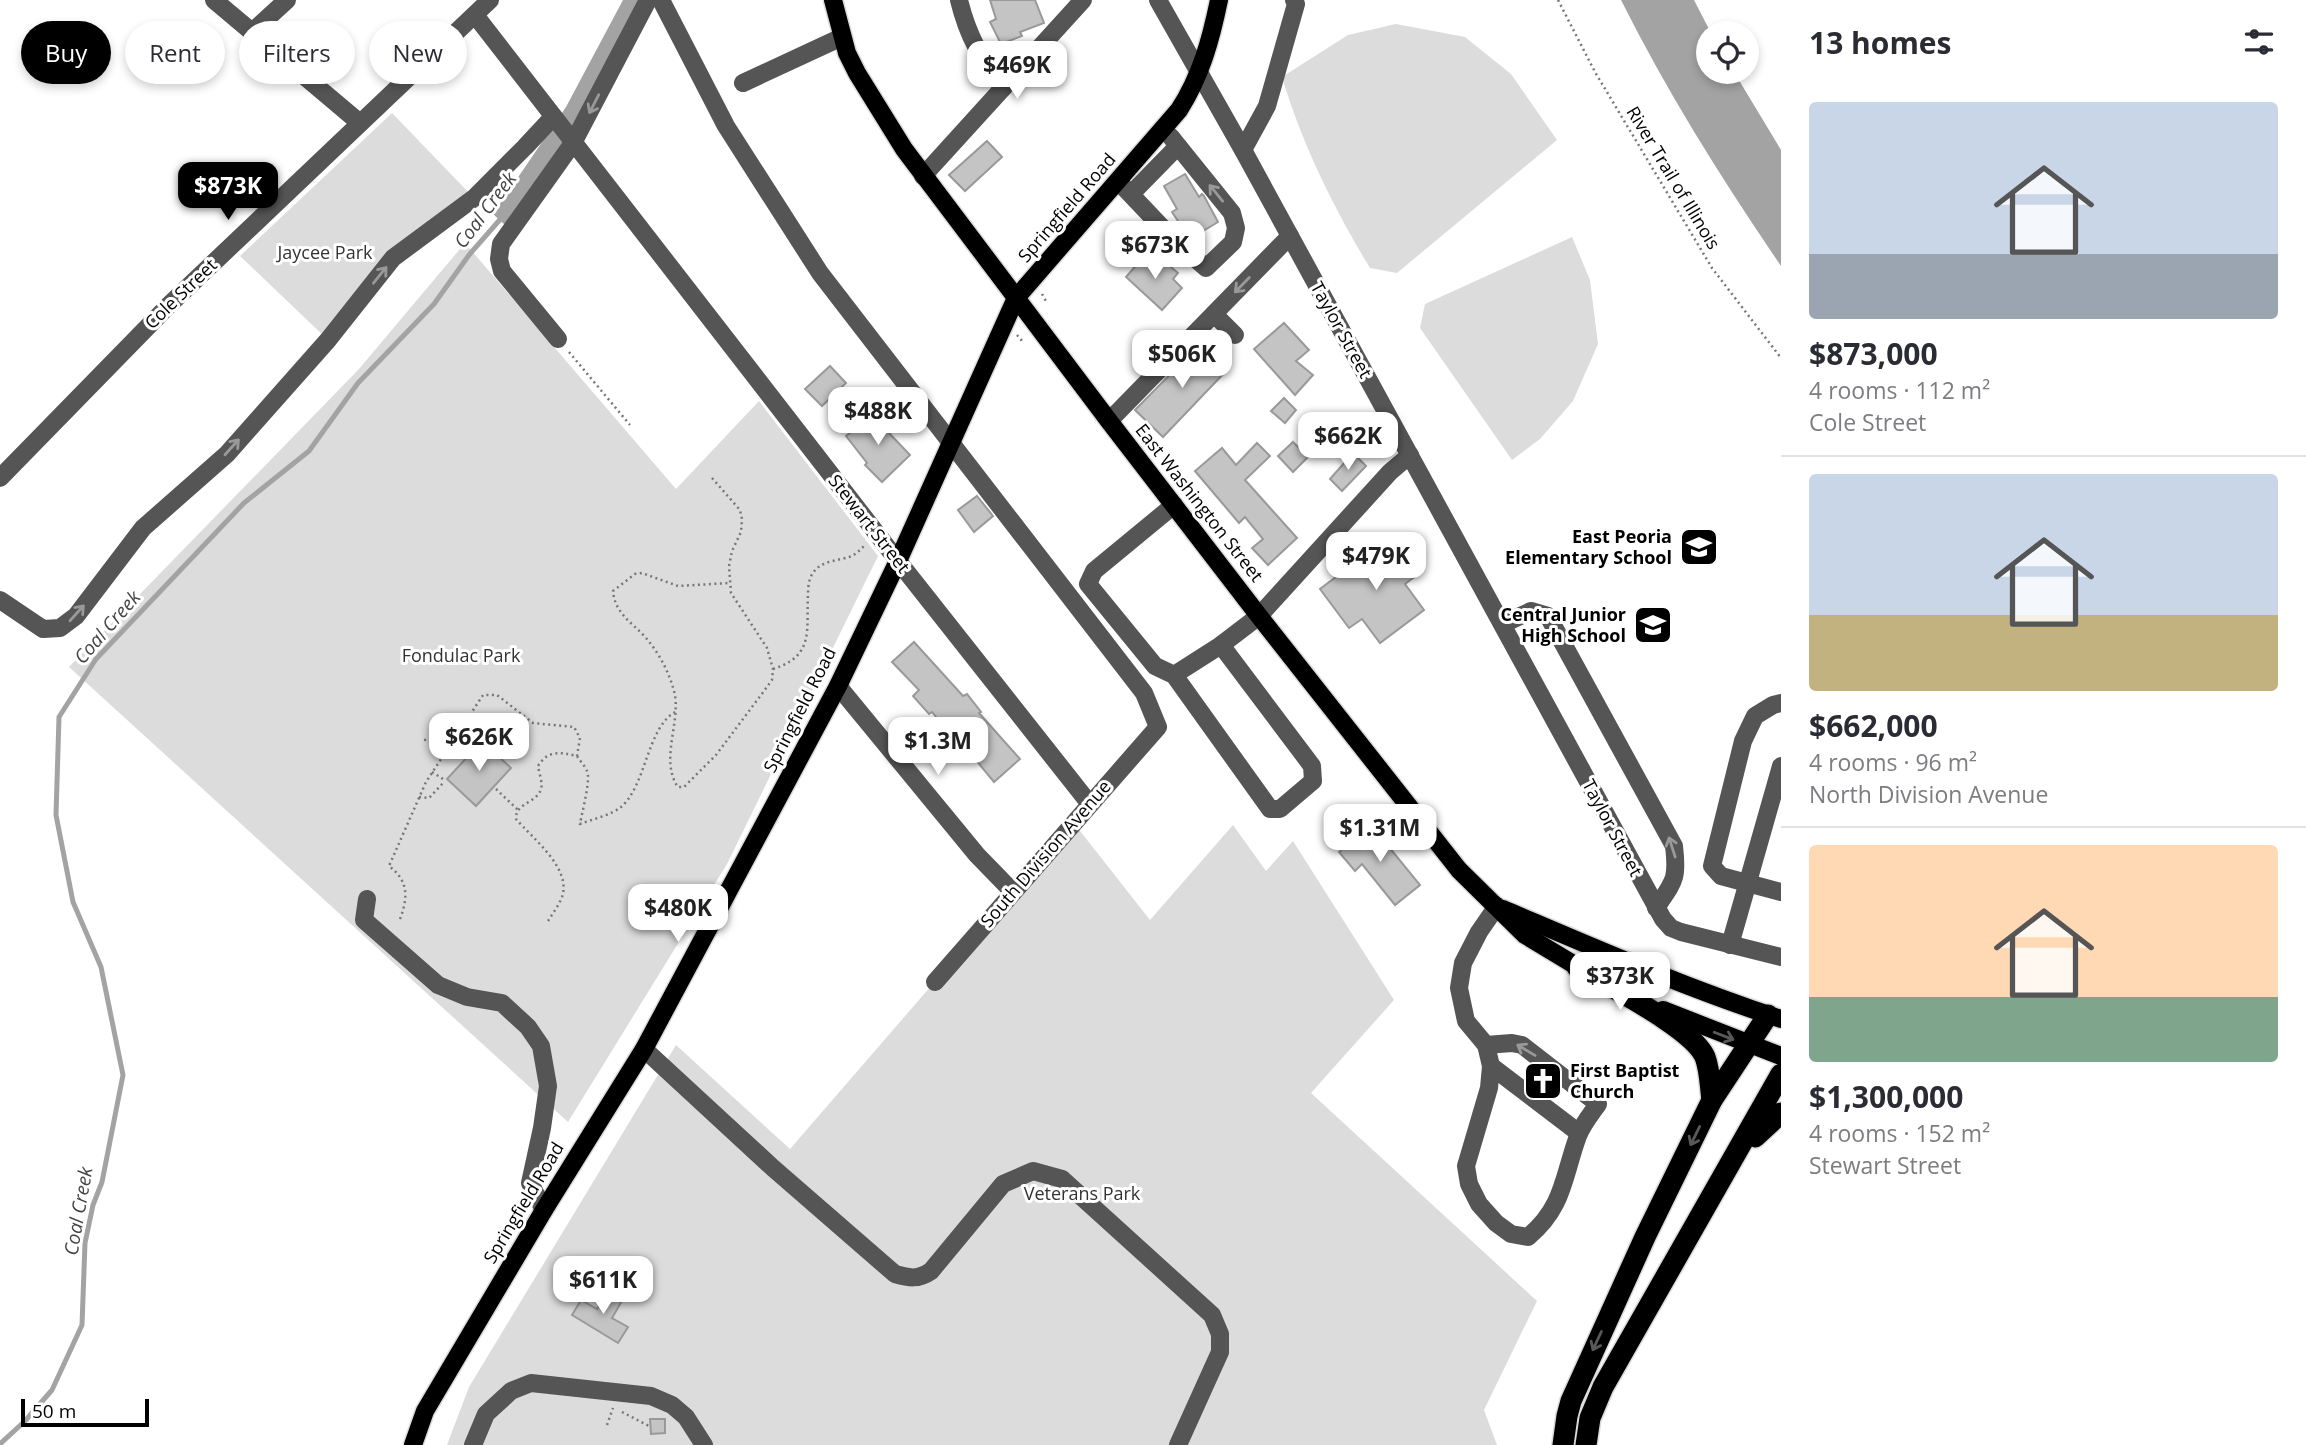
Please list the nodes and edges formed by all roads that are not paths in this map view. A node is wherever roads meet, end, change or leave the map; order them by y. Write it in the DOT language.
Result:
graph roads {
  1 [pos="214,0"];
  2 [pos="287,0"];
  3 [pos="490,0"];
  4 [pos="648,0"];
  5 [pos="661,0"];
  6 [pos="832,0"];
  7 [pos="959,0"];
  8 [pos="1083,0"];
  9 [pos="1158,0"];
  10 [pos="1219,0"];
  11 [pos="1294,0"];
  12 [pos="475,15"];
  13 [pos="239,21"];
  14 [pos="264,21"];
  15 [pos="842,37"];
  16 [pos="1199,72"];
  17 [pos="743,83"];
  18 [pos="314,84"];
  19 [pos="1003,88"];
  20 [pos="553,117"];
  21 [pos="360,123"];
  22 [pos="1165,129"];
  23 [pos="573,143"];
  24 [pos="1178,146"];
  25 [pos="1243,150"];
  26 [pos="923,176"];
  27 [pos="1125,187"];
  28 [pos="1290,236"];
  29 [pos="1016,298"];
  30 [pos="1214,314"];
  31 [pos="1235,335"];
  32 [pos="558,339"];
  33 [pos="1109,421"];
  34 [pos="951,442"];
  35 [pos="1410,455"];
  36 [pos="0,478"];
  37 [pos="1174,505"];
  38 [pos="898,561"];
  39 [pos="0,600"];
  40 [pos="1259,616"];
  41 [pos="1503,624"];
  42 [pos="1221,645"];
  43 [pos="1174,675"];
  44 [pos="838,686"];
  45 [pos="1781,703"];
  46 [pos="1781,766"];
  47 [pos="1089,803"];
  48 [pos="1748,883"];
  49 [pos="1012,891"];
  50 [pos="1781,892"];
  51 [pos="367,899"];
  52 [pos="1497,906"];
  53 [pos="1656,908"];
  54 [pos="1730,945"];
  55 [pos="1781,957"];
  56 [pos="1577,967"];
  57 [pos="935,982"];
  58 [pos="1775,1017"];
  59 [pos="1486,1045"];
  60 [pos="1749,1045"];
  61 [pos="644,1049"];
  62 [pos="1781,1056"];
  63 [pos="1491,1066"];
  64 [pos="1781,1074"];
  65 [pos="1712,1100"];
  66 [pos="1781,1113"];
  67 [pos="1579,1133"];
  68 [pos="1713,1195"];
  69 [pos="544,1210"];
  70 [pos="413,1445"];
  71 [pos="473,1445"];
  72 [pos="704,1445"];
  73 [pos="1178,1445"];
  74 [pos="1563,1445"];
  75 [pos="1586,1445"];
  1 -- 13 [label="street"];
  2 -- 14 [label="street"];
  3 -- 12 [label="street, Cole Street"];
  4 -- 23 [label="street, one-way"];
  5 -- 34 [label="street"];
  6 -- 15 [label="main road, East Washington Street"];
  7 -- 19 [label="street"];
  8 -- 19 [label="street"];
  9 -- 16 [label="street, Taylor Street"];
  10 -- 16 [label="main road, Springfield Road"];
  11 -- 25 [label="street"];
  12 -- 20 [label="street"];
  12 -- 21 [label="street, Cole Street"];
  15 -- 17 [label="street"];
  15 -- 26 [label="main road, East Washington Street"];
  16 -- 22 [label="main road, Springfield Road"];
  16 -- 25 [label="street, Taylor Street"];
  18 -- 21 [label="street"];
  19 -- 26 [label="street"];
  20 -- 23 [label="street, Stewart Street"];
  39 -- 20 [label="street, one-way"];
  21 -- 36 [label="street, Cole Street"];
  22 -- 24 [label="street"];
  22 -- 27 [label="main road, Springfield Road"];
  23 -- 32 [label="street"];
  23 -- 38 [label="street, Stewart Street"];
  24 -- 27 [label="street"];
  27 -- 24 [label="street, one-way"];
  25 -- 28 [label="street, Taylor Street"];
  26 -- 29 [label="main road, East Washington Street"];
  27 -- 29 [label="main road, Springfield Road"];
  28 -- 30 [label="street, one-way"];
  28 -- 35 [label="street, Taylor Street"];
  29 -- 33 [label="main road, East Washington Street"];
  29 -- 34 [label="main road, Springfield Road"];
  30 -- 31 [label="street"];
  30 -- 33 [label="street"];
  33 -- 37 [label="main road, East Washington Street"];
  34 -- 38 [label="main road, Springfield Road"];
  34 -- 47 [label="street, South Division Avenue"];
  35 -- 40 [label="street"];
  35 -- 41 [label="street, Taylor Street"];
  37 -- 40 [label="main road, East Washington Street"];
  37 -- 43 [label="street"];
  38 -- 44 [label="main road, Springfield Road"];
  38 -- 47 [label="street, Stewart Street"];
  40 -- 42 [label="street"];
  40 -- 52 [label="main road, East Washington Street"];
  41 -- 53 [label="street, Taylor Street"];
  53 -- 41 [label="street, one-way"];
  42 -- 43 [label="street"];
  42 -- 43 [label="street"];
  44 -- 49 [label="street"];
  44 -- 61 [label="main road, Springfield Road"];
  45 -- 48 [label="street"];
  46 -- 48 [label="street"];
  47 -- 49 [label="street, South Division Avenue"];
  48 -- 50 [label="street"];
  48 -- 54 [label="street"];
  49 -- 57 [label="street, South Division Avenue"];
  51 -- 69 [label="street"];
  52 -- 56 [label="main road, East Washington Street"];
  52 -- 58 [label="main road, East Washington Street"];
  52 -- 59 [label="street"];
  53 -- 54 [label="street, Taylor Street"];
  54 -- 55 [label="street, Taylor Street"];
  56 -- 60 [label="main road, East Washington Street, one-way"];
  56 -- 65 [label="highway"];
  58 -- 60 [label="highway"];
  59 -- 63 [label="street"];
  67 -- 59 [label="street, one-way"];
  60 -- 62 [label="main road, East Washington Street"];
  60 -- 65 [label="highway"];
  61 -- 69 [label="main road, Springfield Road"];
  61 -- 73 [label="street"];
  63 -- 67 [label="street"];
  63 -- 67 [label="street"];
  64 -- 68 [label="highway"];
  65 -- 74 [label="highway, one-way"];
  66 -- 68 [label="highway"];
  68 -- 75 [label="highway"];
  69 -- 70 [label="main road, Springfield Road"];
  71 -- 72 [label="street"];
}
